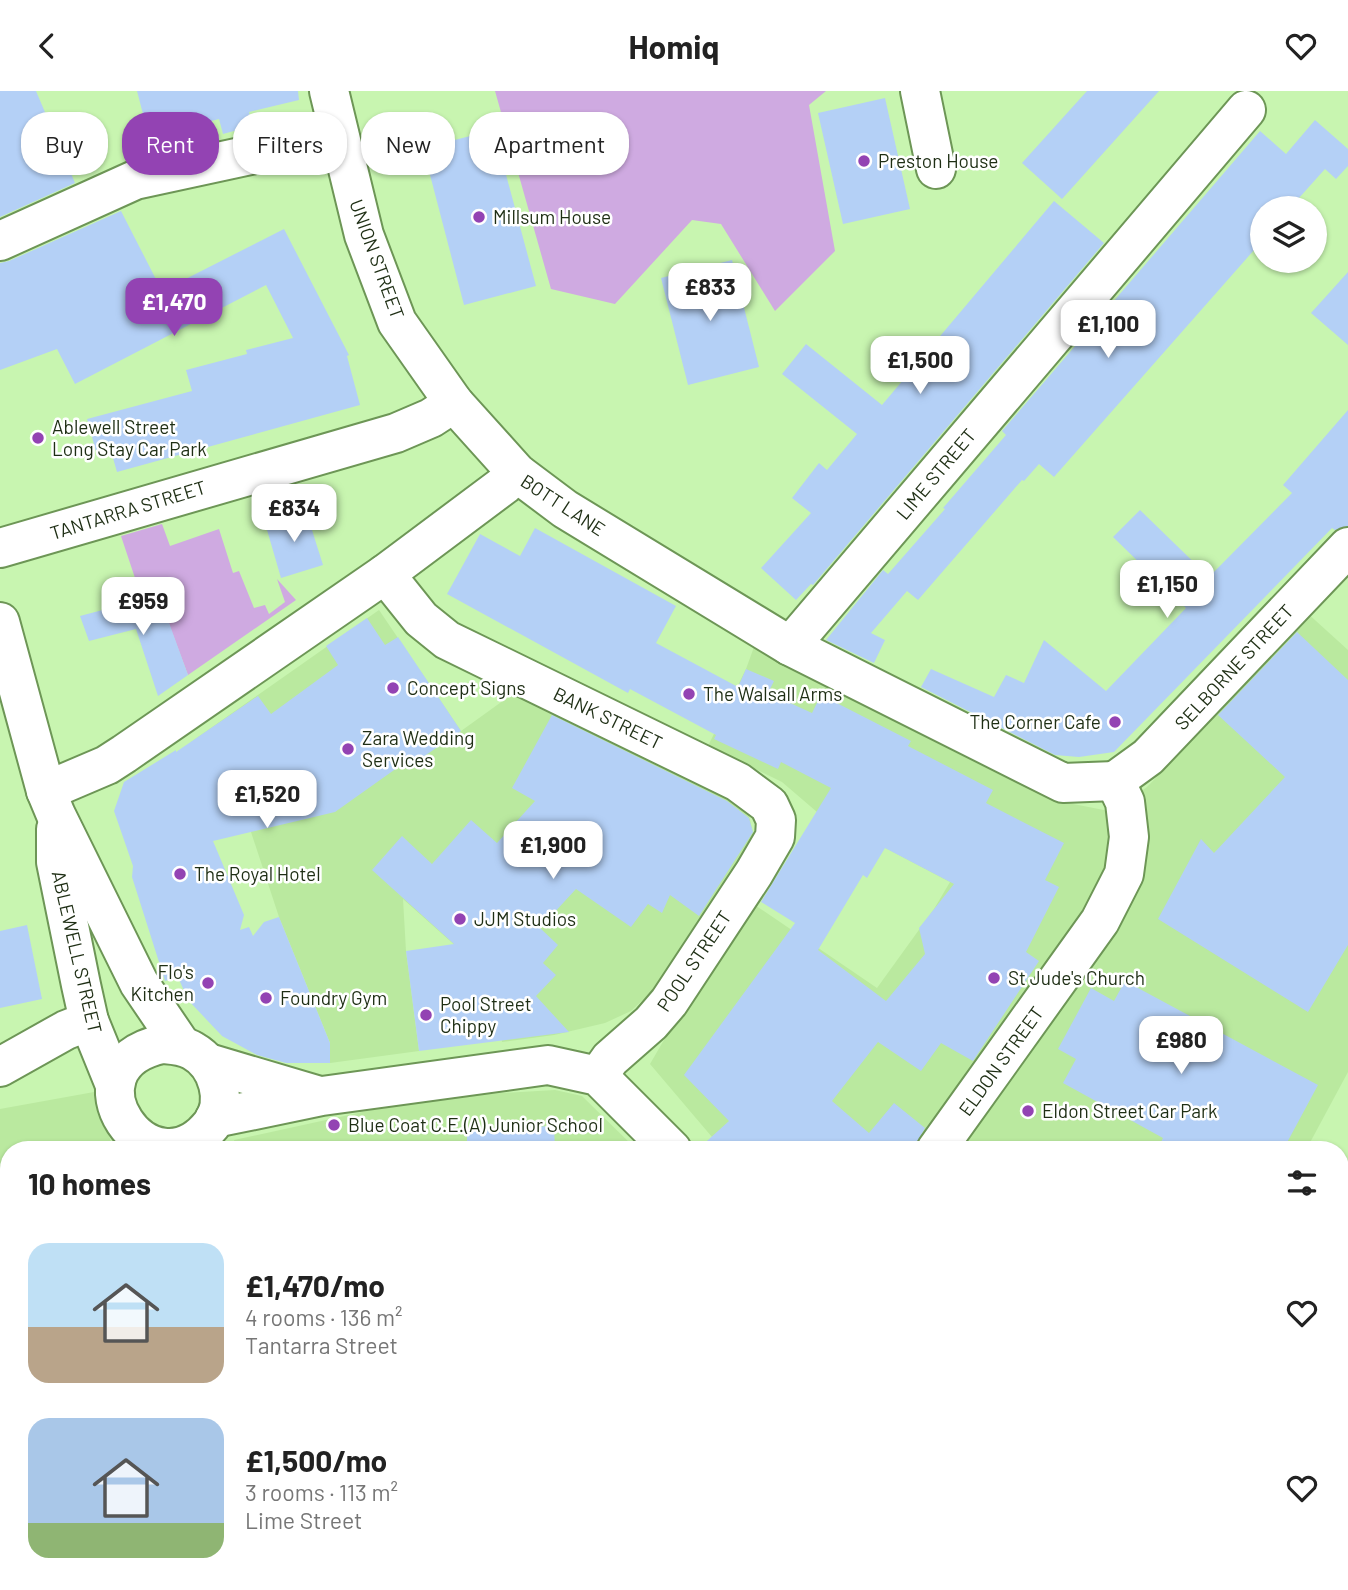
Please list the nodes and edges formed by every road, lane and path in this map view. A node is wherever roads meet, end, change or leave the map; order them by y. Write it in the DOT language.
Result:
graph roads {
  1 [pos="329,91"];
  2 [pos="920,91"];
  3 [pos="1246,110"];
  4 [pos="333,112"];
  5 [pos="233,159"];
  6 [pos="936,169"];
  7 [pos="347,170"];
  8 [pos="0,240"];
  9 [pos="454,403"];
  10 [pos="517,473"];
  11 [pos="1348,547"];
  12 [pos="0,548"];
  13 [pos="385,574"];
  14 [pos="0,622"];
  15 [pos="790,646"];
  16 [pos="1115,781"];
  17 [pos="738,782"];
  18 [pos="51,803"];
  19 [pos="89,1021"];
  20 [pos="194,1054"];
  21 [pos="0,1067"];
  22 [pos="598,1076"];
  23 [pos="115,1085"];
  24 [pos="321,1096"];
  25 [pos="215,1130"];
  26 [pos="140,1141"];
  27 [pos="191,1141"];
  28 [pos="663,1141"];
  29 [pos="942,1141"];
  1 -- 4 [label="street, UNION STREET"];
  2 -- 6 [label="street"];
  3 -- 15 [label="street, LIME STREET"];
  5 -- 8 [label="street"];
  7 -- 9 [label="street, UNION STREET"];
  9 -- 10 [label="street, UNION STREET"];
  9 -- 12 [label="street, TANTARRA STREET"];
  10 -- 13 [label="street, BOTT LANE"];
  10 -- 15 [label="street, BOTT LANE"];
  11 -- 16 [label="street, SELBORNE STREET"];
  13 -- 17 [label="street, BANK STREET"];
  13 -- 18 [label="street, BOTT LANE"];
  14 -- 18 [label="street, ABLEWELL STREET"];
  15 -- 16 [label="street, BOTT LANE"];
  16 -- 29 [label="street, ELDON STREET"];
  17 -- 22 [label="street, POOL STREET"];
  18 -- 19 [label="street, ABLEWELL STREET"];
  18 -- 20 [label="street, ABLEWELL STREET"];
  19 -- 21 [label="street"];
  19 -- 23 [label="street, ABLEWELL STREET"];
  20 -- 23 [label="street"];
  20 -- 24 [label="street"];
  20 -- 25 [label="street"];
  22 -- 24 [label="street"];
  22 -- 28 [label="street"];
  23 -- 26 [label="street"];
  24 -- 25 [label="street"];
  25 -- 27 [label="street"];
}
